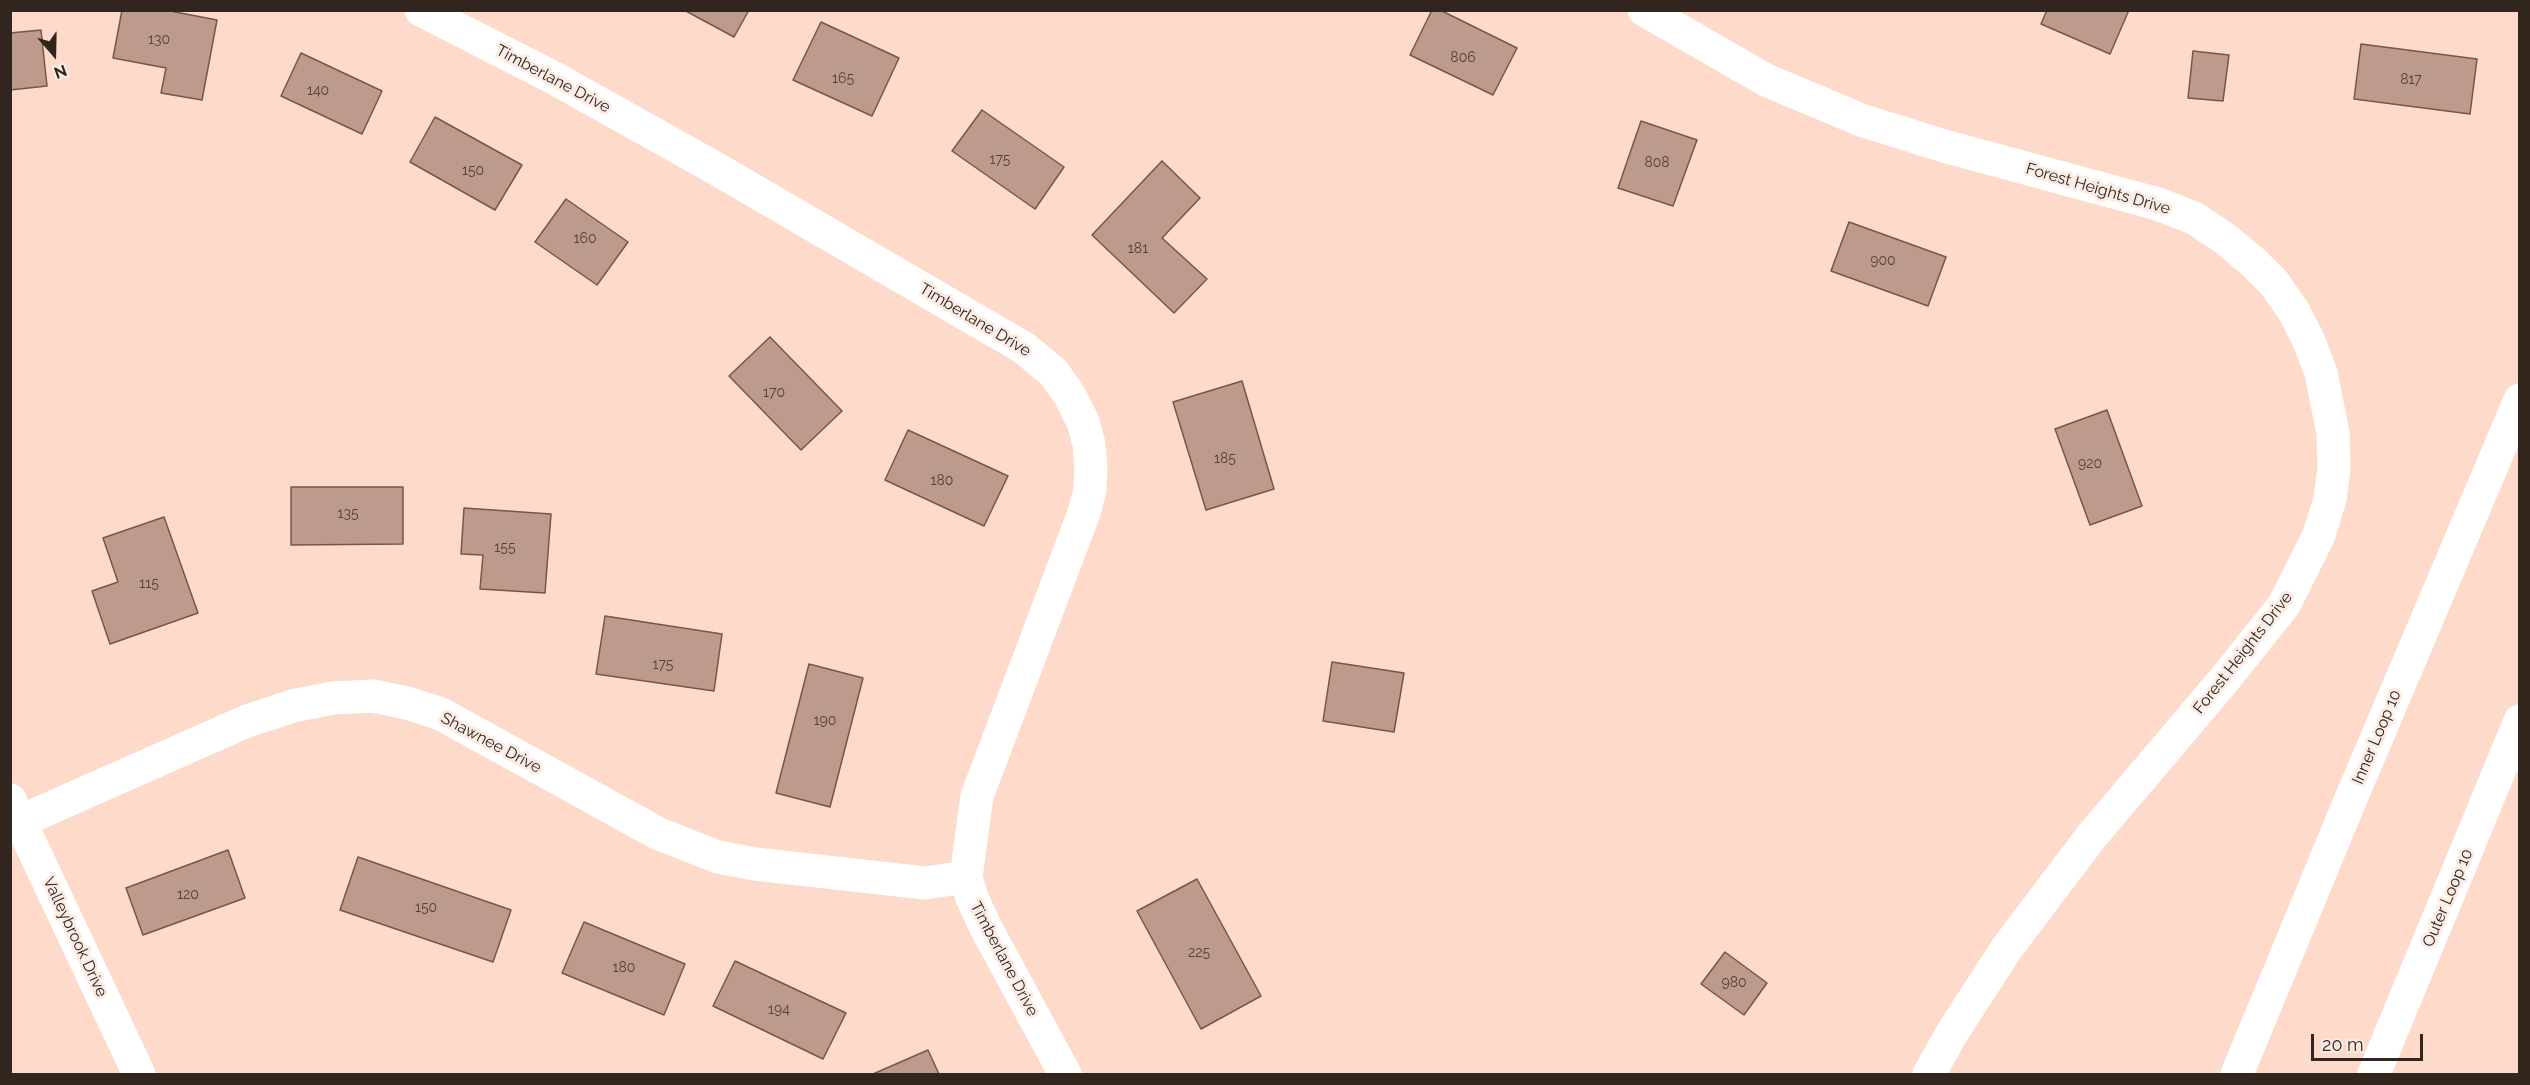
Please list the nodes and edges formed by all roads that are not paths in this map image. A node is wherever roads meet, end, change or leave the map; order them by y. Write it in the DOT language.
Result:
graph roads {
  1 [pos="420,10"];
  2 [pos="1644,10"];
  3 [pos="2520,400"];
  4 [pos="2520,721"];
  5 [pos="16,811"];
  6 [pos="966,877"];
  7 [pos="139,1074"];
  8 [pos="1065,1074"];
  9 [pos="1929,1074"];
  10 [pos="2237,1074"];
  11 [pos="2374,1074"];
  1 -- 6 [label="main road, Timberlane Drive"];
  2 -- 9 [label="main road, Forest Heights Drive"];
  3 -- 10 [label="main road, Inner Loop 10"];
  4 -- 11 [label="main road, Outer Loop 10"];
  5 -- 6 [label="main road, Shawnee Drive"];
  5 -- 7 [label="main road, Valleybrook Drive"];
  6 -- 8 [label="main road, Timberlane Drive"];
}
